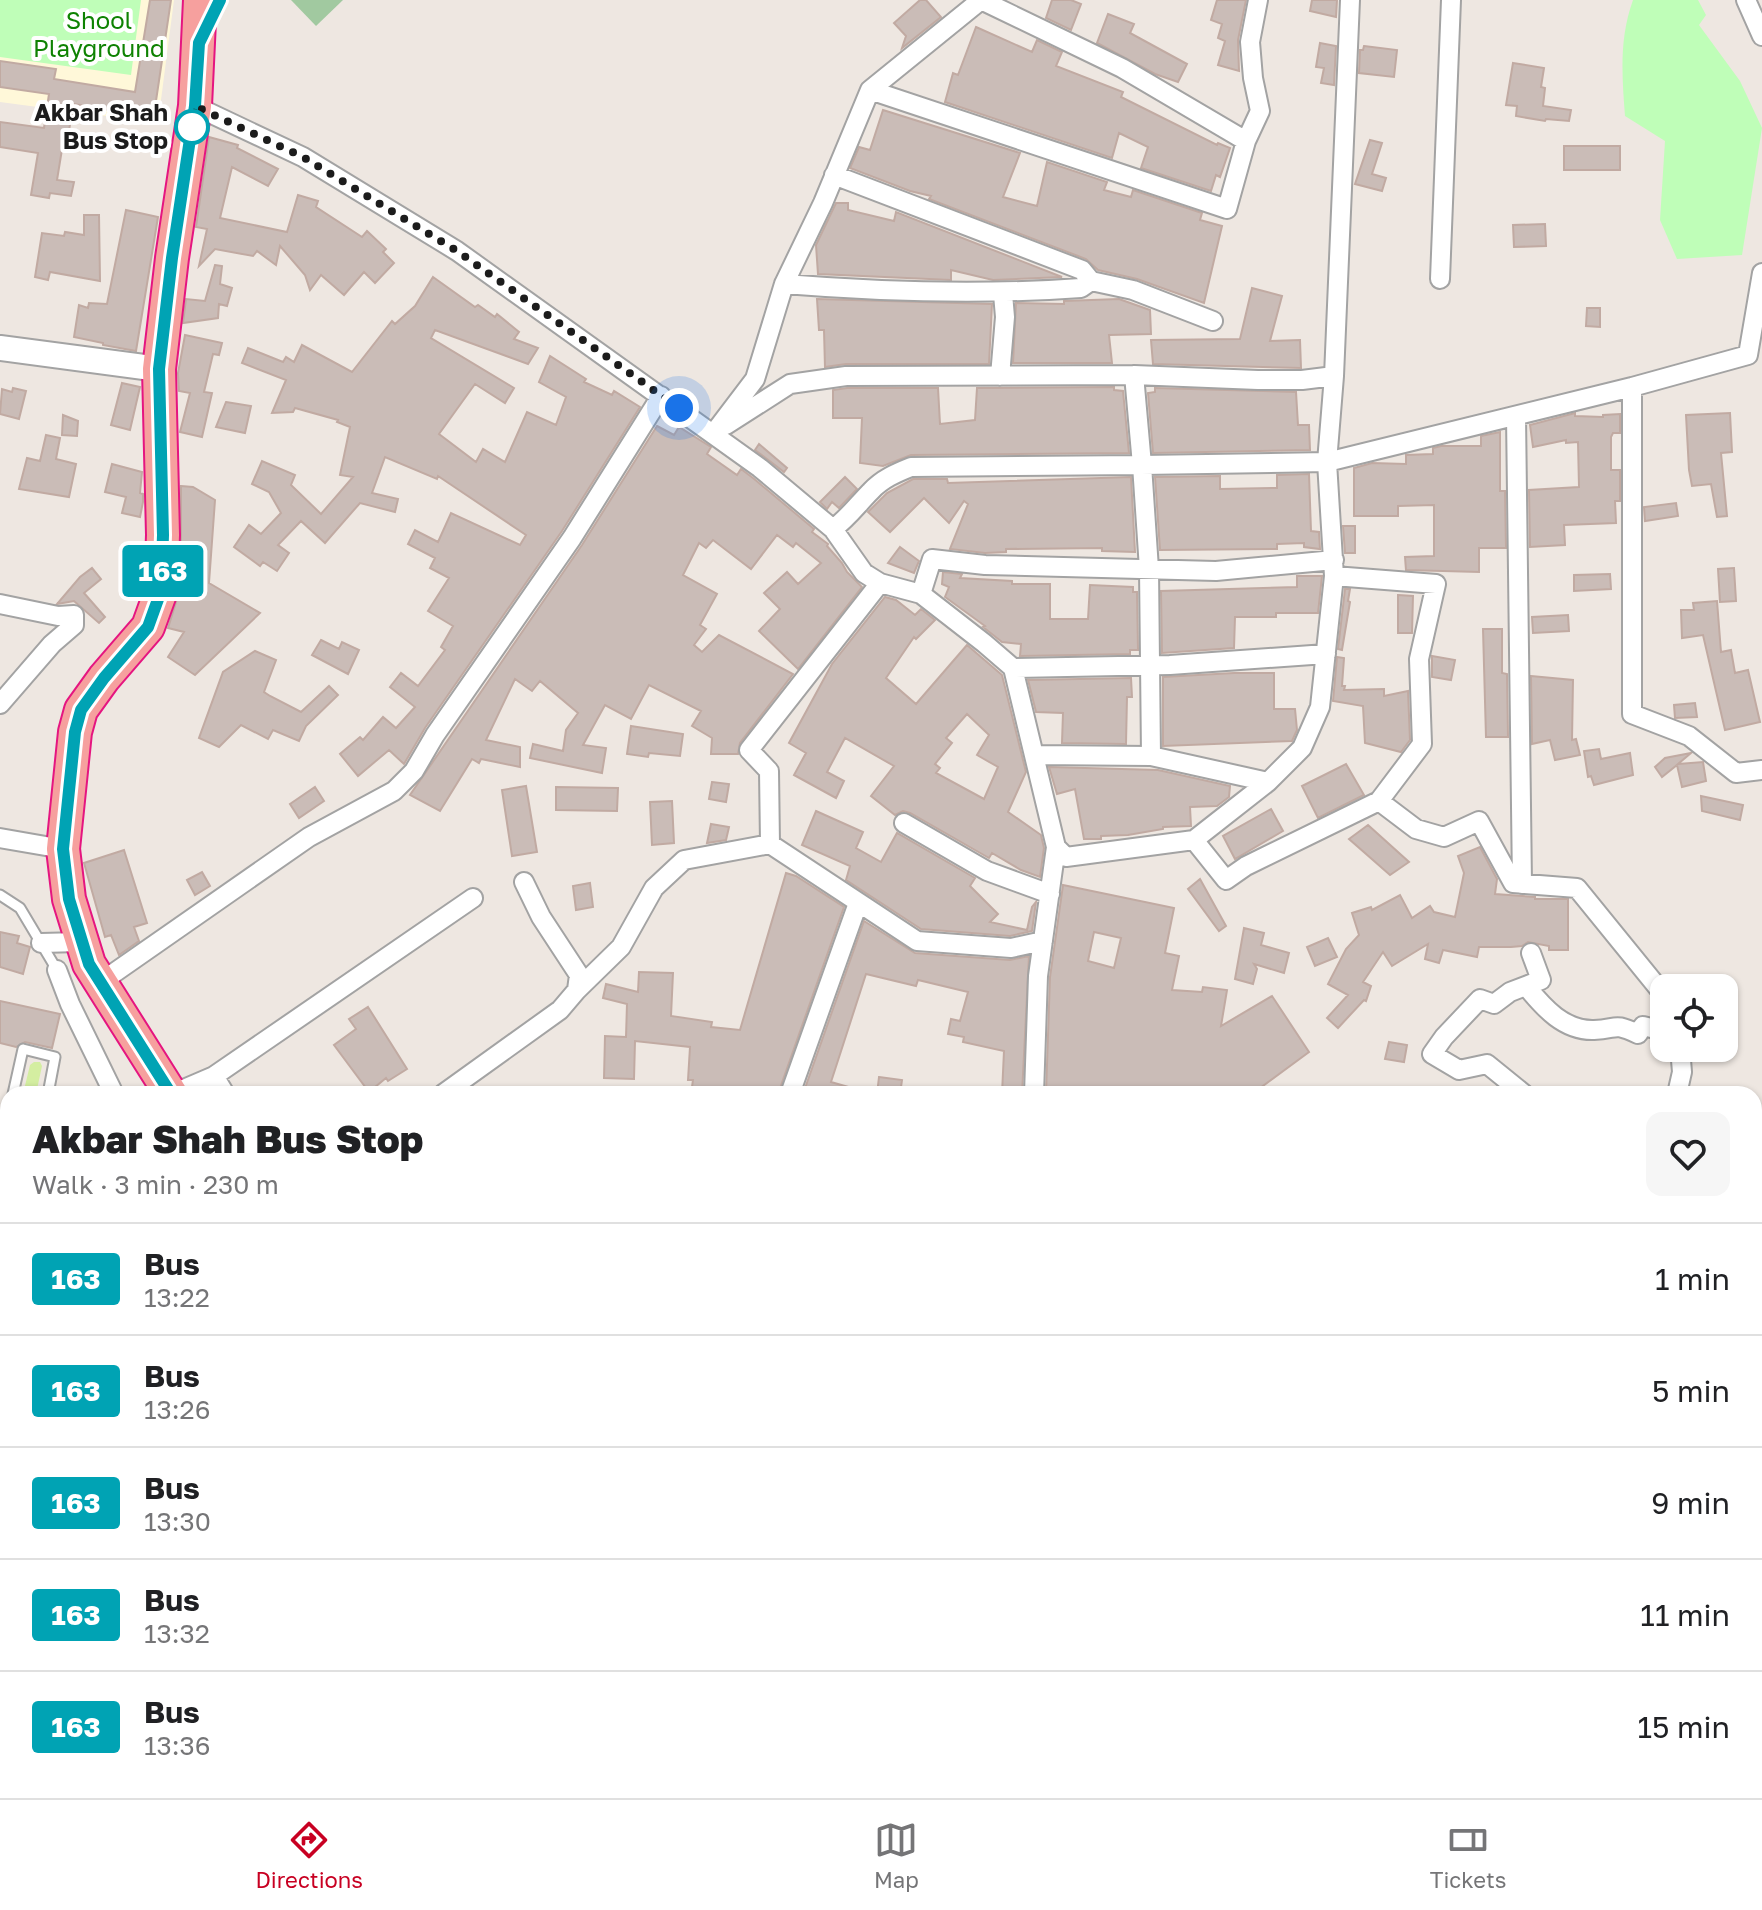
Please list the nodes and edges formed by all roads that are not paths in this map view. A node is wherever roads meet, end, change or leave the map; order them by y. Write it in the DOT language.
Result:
graph roads {
  1 [pos="200,0"];
  2 [pos="220,0"];
  3 [pos="1258,0"];
  4 [pos="1350,0"];
  5 [pos="1451,0"];
  6 [pos="1746,0"];
  7 [pos="1762,36"];
  8 [pos="199,43"];
  9 [pos="870,90"];
  10 [pos="195,106"];
  11 [pos="1246,141"];
  12 [pos="834,175"];
  13 [pos="1762,273"];
  14 [pos="1440,279"];
  15 [pos="1091,281"];
  16 [pos="784,284"];
  17 [pos="1003,294"];
  18 [pos="1213,321"];
  19 [pos="0,348"];
  20 [pos="159,369"];
  21 [pos="1134,375"];
  22 [pos="1000,376"];
  23 [pos="1334,376"];
  24 [pos="1632,387"];
  25 [pos="661,396"];
  26 [pos="1516,416"];
  27 [pos="714,433"];
  28 [pos="1327,462"];
  29 [pos="1142,465"];
  30 [pos="833,529"];
  31 [pos="1334,568"];
  32 [pos="1149,569"];
  33 [pos="880,583"];
  34 [pos="921,594"];
  35 [pos="0,604"];
  36 [pos="1326,654"];
  37 [pos="1150,665"];
  38 [pos="1013,668"];
  39 [pos="0,704"];
  40 [pos="1036,755"];
  41 [pos="1151,756"];
  42 [pos="1762,770"];
  43 [pos="1268,782"];
  44 [pos="1379,801"];
  45 [pos="904,823"];
  46 [pos="0,838"];
  47 [pos="1194,840"];
  48 [pos="770,844"];
  49 [pos="1056,847"];
  50 [pos="63,849"];
  51 [pos="524,882"];
  52 [pos="1522,884"];
  53 [pos="1050,894"];
  54 [pos="0,895"];
  55 [pos="473,898"];
  56 [pos="858,903"];
  57 [pos="1043,941"];
  58 [pos="80,942"];
  59 [pos="41,943"];
  60 [pos="1531,953"];
  61 [pos="57,970"];
  62 [pos="1650,978"];
  63 [pos="101,982"];
  64 [pos="1526,986"];
  65 [pos="577,990"];
  66 [pos="1650,1028"];
  67 [pos="1681,1062"];
  68 [pos="214,1076"];
  69 [pos="15,1086"];
  70 [pos="50,1086"];
  71 [pos="110,1086"];
  72 [pos="167,1086"];
  73 [pos="191,1086"];
  74 [pos="220,1086"];
  75 [pos="454,1086"];
  76 [pos="793,1086"];
  77 [pos="1034,1086"];
  78 [pos="1514,1086"];
  79 [pos="1679,1086"];
  1 -- 8 [label="highway"];
  2 -- 8 [label="highway"];
  3 -- 11 [label="street"];
  4 -- 23 [label="street"];
  5 -- 14 [label="street"];
  6 -- 7 [label="street"];
  8 -- 10 [label="highway"];
  9 -- 11 [label="street"];
  9 -- 11 [label="street"];
  9 -- 12 [label="street"];
  10 -- 20 [label="highway"];
  10 -- 25 [label="street"];
  12 -- 15 [label="street"];
  12 -- 16 [label="street"];
  13 -- 24 [label="street"];
  15 -- 17 [label="street"];
  15 -- 18 [label="street"];
  16 -- 17 [label="street"];
  16 -- 27 [label="street"];
  17 -- 22 [label="street"];
  19 -- 20 [label="street"];
  20 -- 50 [label="highway"];
  21 -- 22 [label="street"];
  21 -- 23 [label="street"];
  21 -- 29 [label="street"];
  22 -- 27 [label="street"];
  23 -- 28 [label="street"];
  24 -- 26 [label="street"];
  24 -- 42 [label="street"];
  25 -- 27 [label="street"];
  25 -- 63 [label="street"];
  26 -- 28 [label="street"];
  26 -- 52 [label="street"];
  27 -- 30 [label="street"];
  28 -- 29 [label="street"];
  28 -- 31 [label="street"];
  29 -- 30 [label="street"];
  29 -- 32 [label="street"];
  30 -- 33 [label="street"];
  31 -- 32 [label="street"];
  31 -- 36 [label="street"];
  31 -- 44 [label="street"];
  32 -- 34 [label="street"];
  32 -- 37 [label="street"];
  33 -- 34 [label="street"];
  33 -- 48 [label="street"];
  34 -- 38 [label="street"];
  35 -- 39 [label="street"];
  36 -- 37 [label="street"];
  36 -- 43 [label="street"];
  37 -- 38 [label="street"];
  37 -- 41 [label="street"];
  38 -- 40 [label="street"];
  40 -- 41 [label="street"];
  40 -- 49 [label="street"];
  41 -- 43 [label="street"];
  43 -- 47 [label="street"];
  44 -- 47 [label="street"];
  44 -- 52 [label="street"];
  45 -- 53 [label="street"];
  46 -- 50 [label="street"];
  47 -- 49 [label="street"];
  48 -- 56 [label="street"];
  48 -- 65 [label="street"];
  49 -- 53 [label="street"];
  50 -- 58 [label="highway"];
  51 -- 65 [label="street"];
  52 -- 62 [label="street"];
  53 -- 57 [label="street"];
  54 -- 59 [label="lane"];
  55 -- 68 [label="street"];
  56 -- 57 [label="street"];
  56 -- 76 [label="street"];
  57 -- 77 [label="street"];
  58 -- 59 [label="street"];
  58 -- 63 [label="highway"];
  59 -- 61 [label="lane"];
  60 -- 64 [label="street"];
  61 -- 71 [label="street"];
  63 -- 72 [label="highway"];
  64 -- 66 [label="street"];
  64 -- 78 [label="street"];
  65 -- 75 [label="street"];
  67 -- 79 [label="street"];
  68 -- 73 [label="street"];
  68 -- 74 [label="street"];
  69 -- 70 [label="lane"];
}
